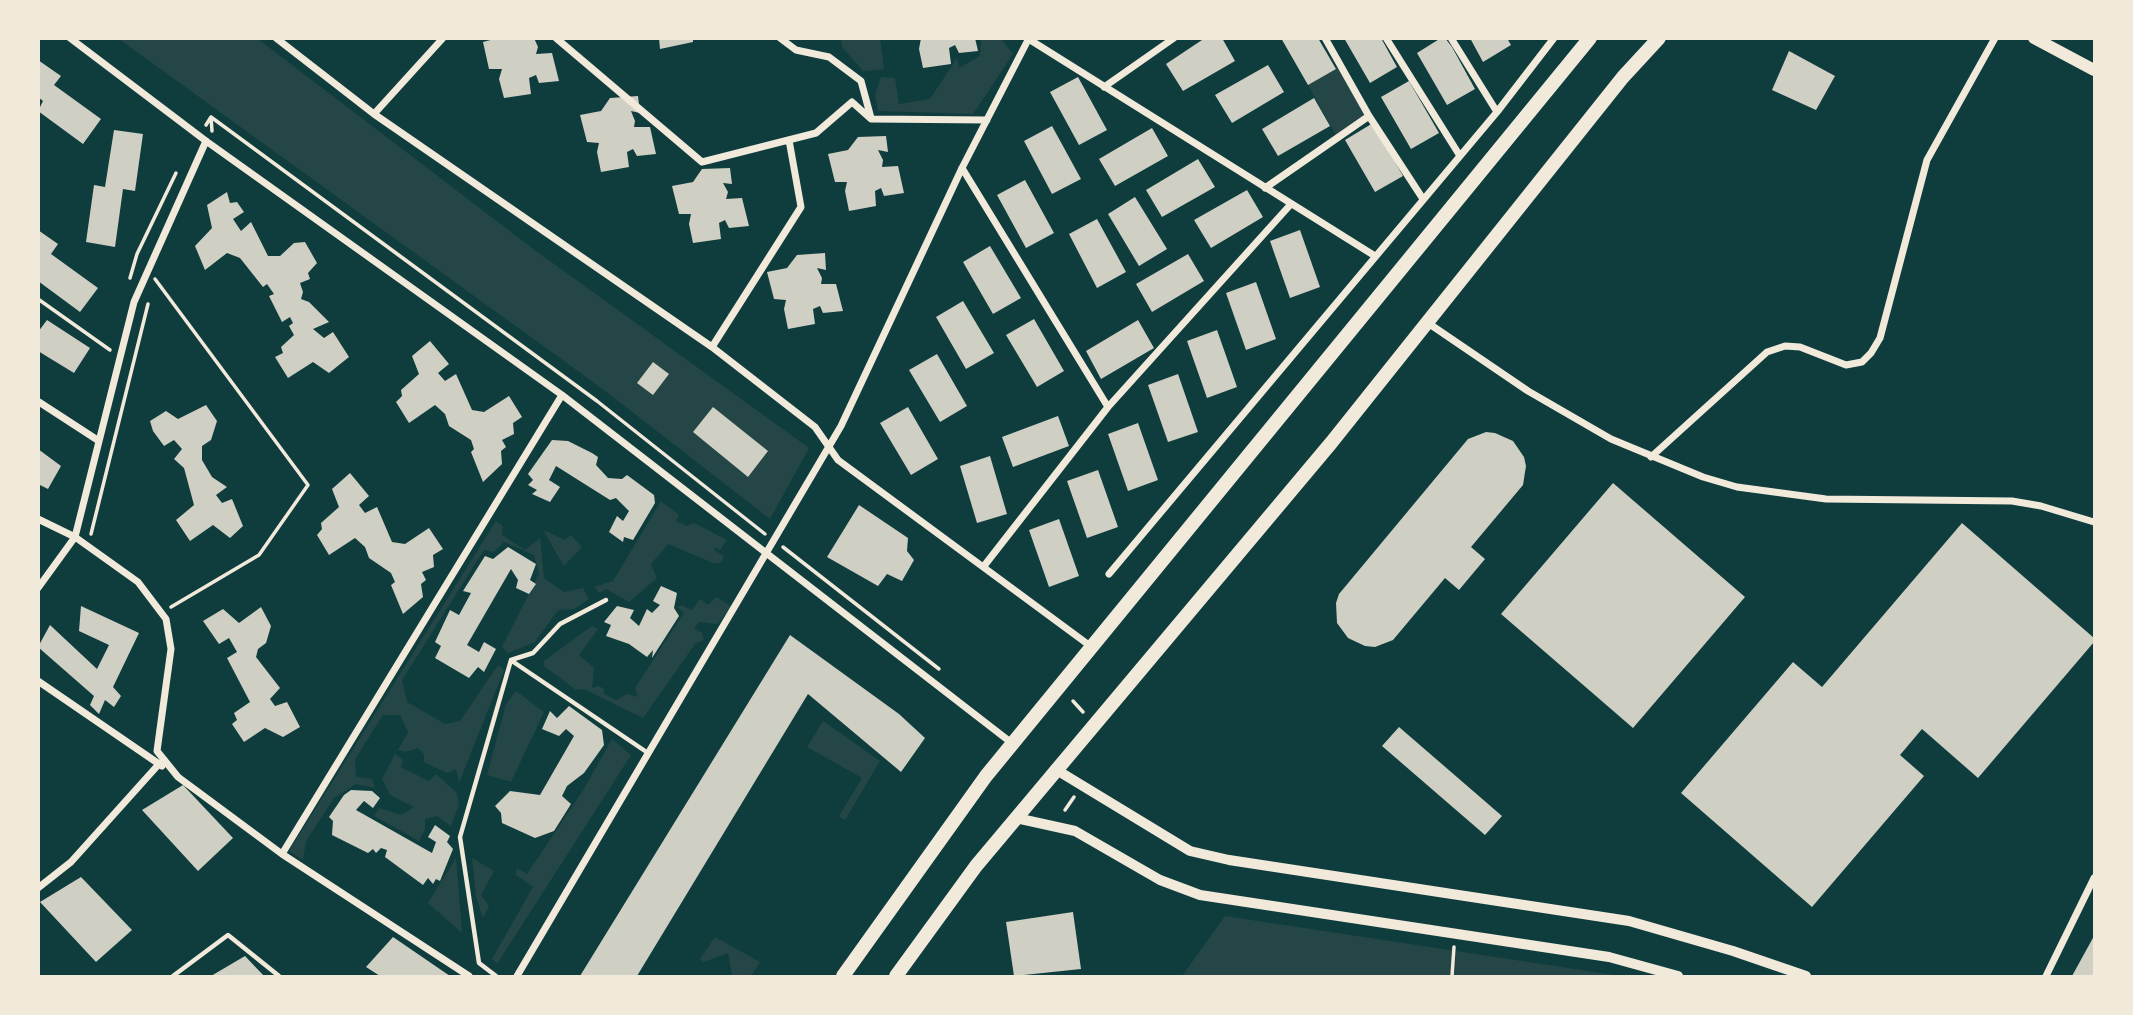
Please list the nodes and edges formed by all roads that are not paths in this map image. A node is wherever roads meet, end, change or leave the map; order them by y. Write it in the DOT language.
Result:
graph roads {
  1 [pos="70,38"];
  2 [pos="276,38"];
  3 [pos="443,38"];
  4 [pos="556,38"];
  5 [pos="780,38"];
  6 [pos="1174,38"];
  7 [pos="1325,38"];
  8 [pos="1386,38"];
  9 [pos="1451,38"];
  10 [pos="1554,38"];
  11 [pos="1590,38"];
  12 [pos="1659,38"];
  13 [pos="1995,38"];
  14 [pos="2034,38"];
  15 [pos="1028,39"];
  16 [pos="2095,70"];
  17 [pos="1104,87"];
  18 [pos="1497,112"];
  19 [pos="374,114"];
  20 [pos="1369,116"];
  21 [pos="871,119"];
  22 [pos="987,120"];
  23 [pos="789,140"];
  24 [pos="206,141"];
  25 [pos="1460,156"];
  26 [pos="962,168"];
  27 [pos="1265,188"];
  28 [pos="1423,199"];
  29 [pos="1291,204"];
  30 [pos="1375,257"];
  31 [pos="1428,323"];
  32 [pos="712,348"];
  33 [pos="562,395"];
  34 [pos="39,402"];
  35 [pos="1108,407"];
  36 [pos="99,441"];
  37 [pos="828,447"];
  38 [pos="1651,457"];
  39 [pos="38,519"];
  40 [pos="2095,522"];
  41 [pos="75,537"];
  42 [pos="766,552"];
  43 [pos="984,566"];
  44 [pos="1109,575"];
  45 [pos="38,588"];
  46 [pos="606,600"];
  47 [pos="1093,649"];
  48 [pos="511,660"];
  49 [pos="38,681"];
  50 [pos="1013,744"];
  51 [pos="648,753"];
  52 [pos="159,764"];
  53 [pos="1055,769"];
  54 [pos="178,777"];
  55 [pos="1016,818"];
  56 [pos="282,854"];
  57 [pos="2095,878"];
  58 [pos="38,888"];
  59 [pos="173,976"];
  60 [pos="279,976"];
  61 [pos="468,976"];
  62 [pos="496,976"];
  63 [pos="517,976"];
  64 [pos="843,976"];
  65 [pos="896,976"];
  66 [pos="1678,976"];
  67 [pos="1806,976"];
  68 [pos="2046,976"];
  1 -- 24 [label="street"];
  2 -- 19 [label="street"];
  3 -- 19 [label="street"];
  4 -- 23 [label="street"];
  5 -- 21 [label="street"];
  6 -- 17 [label="street"];
  7 -- 20 [label="street"];
  8 -- 25 [label="street"];
  9 -- 18 [label="street"];
  10 -- 18 [label="street"];
  11 -- 47 [label="main road"];
  12 -- 31 [label="main road"];
  13 -- 38 [label="street"];
  14 -- 16 [label="main road"];
  15 -- 17 [label="street"];
  15 -- 22 [label="street"];
  17 -- 27 [label="street"];
  18 -- 25 [label="street"];
  19 -- 32 [label="street"];
  20 -- 27 [label="street"];
  20 -- 28 [label="street"];
  21 -- 22 [label="street"];
  21 -- 23 [label="street"];
  22 -- 26 [label="street"];
  23 -- 32 [label="street"];
  24 -- 33 [label="street"];
  24 -- 36 [label="street"];
  25 -- 28 [label="street"];
  26 -- 35 [label="street"];
  26 -- 37 [label="street"];
  27 -- 29 [label="street"];
  28 -- 30 [label="street"];
  29 -- 30 [label="street"];
  29 -- 35 [label="street"];
  30 -- 44 [label="street"];
  31 -- 38 [label="street"];
  31 -- 53 [label="main road"];
  32 -- 37 [label="street"];
  33 -- 42 [label="street"];
  33 -- 56 [label="street"];
  34 -- 36 [label="street"];
  35 -- 43 [label="street"];
  36 -- 41 [label="street"];
  37 -- 42 [label="street"];
  37 -- 43 [label="street"];
  38 -- 40 [label="street"];
  39 -- 41 [label="street"];
  41 -- 45 [label="street"];
  41 -- 54 [label="street"];
  42 -- 50 [label="street"];
  42 -- 51 [label="street"];
  43 -- 47 [label="street"];
  46 -- 48 [label="lane"];
  47 -- 50 [label="main road"];
  48 -- 51 [label="lane"];
  48 -- 62 [label="lane"];
  49 -- 52 [label="street"];
  50 -- 64 [label="main road"];
  51 -- 63 [label="street"];
  52 -- 54 [label="street"];
  52 -- 58 [label="street"];
  53 -- 55 [label="main road"];
  53 -- 67 [label="street"];
  54 -- 56 [label="street"];
  55 -- 65 [label="main road"];
  55 -- 66 [label="street"];
  56 -- 61 [label="street"];
  57 -- 68 [label="street"];
  59 -- 60 [label="lane"];
}
